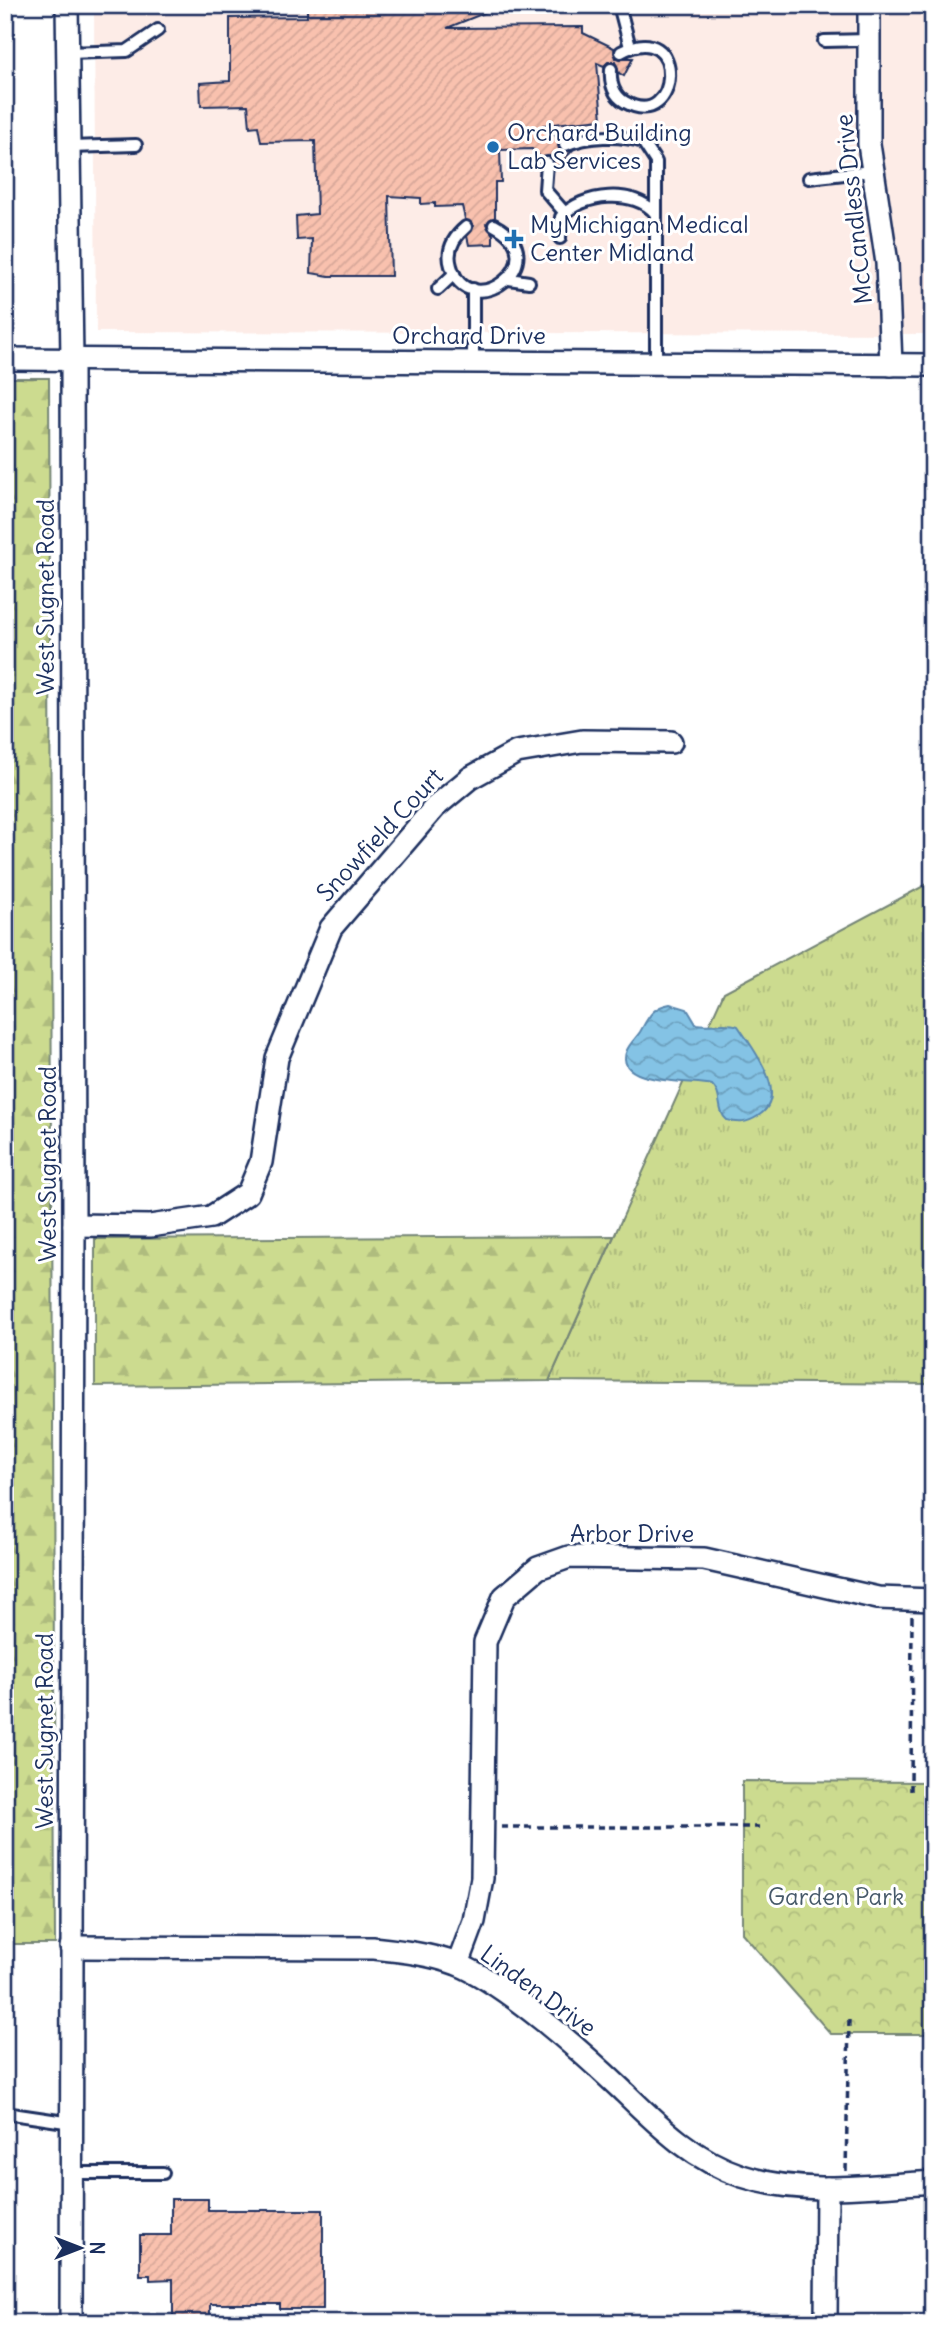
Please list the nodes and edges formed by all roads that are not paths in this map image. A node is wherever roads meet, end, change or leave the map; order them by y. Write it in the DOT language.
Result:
graph roads {
  1 [pos="67,5"];
  2 [pos="619,5"];
  3 [pos="869,5"];
  4 [pos="159,30"];
  5 [pos="869,40"];
  6 [pos="824,41"];
  7 [pos="68,53"];
  8 [pos="611,69"];
  9 [pos="136,145"];
  10 [pos="565,145"];
  11 [pos="69,147"];
  12 [pos="547,163"];
  13 [pos="871,172"];
  14 [pos="809,178"];
  15 [pos="565,213"];
  16 [pos="656,214"];
  17 [pos="494,225"];
  18 [pos="466,228"];
  19 [pos="560,238"];
  20 [pos="454,274"];
  21 [pos="509,279"];
  22 [pos="529,282"];
  23 [pos="438,289"];
  24 [pos="473,289"];
  25 [pos="5,359"];
  26 [pos="72,360"];
  27 [pos="473,362"];
  28 [pos="656,363"];
  29 [pos="891,365"];
  30 [pos="933,365"];
  31 [pos="671,742"];
  32 [pos="74,1226"];
  33 [pos="922,1600"];
  34 [pos="71,1947"];
  35 [pos="457,1964"];
  36 [pos="5,2113"];
  37 [pos="72,2123"];
  38 [pos="72,2173"];
  39 [pos="163,2174"];
  40 [pos="933,2182"];
  41 [pos="837,2188"];
  42 [pos="71,2323"];
  43 [pos="826,2323"];
  1 -- 7 [label="street, West Sugnet Road"];
  2 -- 8 [label="lane"];
  3 -- 5 [label="street, McCandless Drive"];
  4 -- 7 [label="lane"];
  5 -- 6 [label="lane"];
  5 -- 13 [label="street, McCandless Drive"];
  7 -- 11 [label="street, West Sugnet Road"];
  9 -- 11 [label="lane"];
  10 -- 16 [label="lane"];
  11 -- 26 [label="street, West Sugnet Road"];
  12 -- 15 [label="lane"];
  13 -- 14 [label="lane"];
  13 -- 29 [label="street, McCandless Drive"];
  15 -- 16 [label="lane"];
  15 -- 19 [label="lane"];
  16 -- 28 [label="lane"];
  17 -- 21 [label="lane"];
  18 -- 20 [label="lane"];
  20 -- 23 [label="lane"];
  20 -- 24 [label="lane"];
  21 -- 22 [label="lane"];
  21 -- 24 [label="lane"];
  24 -- 27 [label="lane"];
  25 -- 26 [label="street, Orchard Drive"];
  26 -- 27 [label="street, Orchard Drive"];
  26 -- 32 [label="street, West Sugnet Road"];
  27 -- 28 [label="street, Orchard Drive"];
  28 -- 29 [label="street, Orchard Drive"];
  29 -- 30 [label="street, Orchard Drive"];
  31 -- 32 [label="street, Snowfield Court"];
  32 -- 34 [label="street, West Sugnet Road"];
  33 -- 35 [label="street, Arbor Drive"];
  34 -- 35 [label="street, Linden Drive"];
  34 -- 37 [label="street, West Sugnet Road"];
  35 -- 41 [label="street, Linden Drive"];
  36 -- 37 [label="lane"];
  37 -- 38 [label="street, West Sugnet Road"];
  38 -- 39 [label="lane"];
  38 -- 42 [label="street, West Sugnet Road"];
  40 -- 41 [label="street, Linden Drive"];
  41 -- 43 [label="street"];
}
